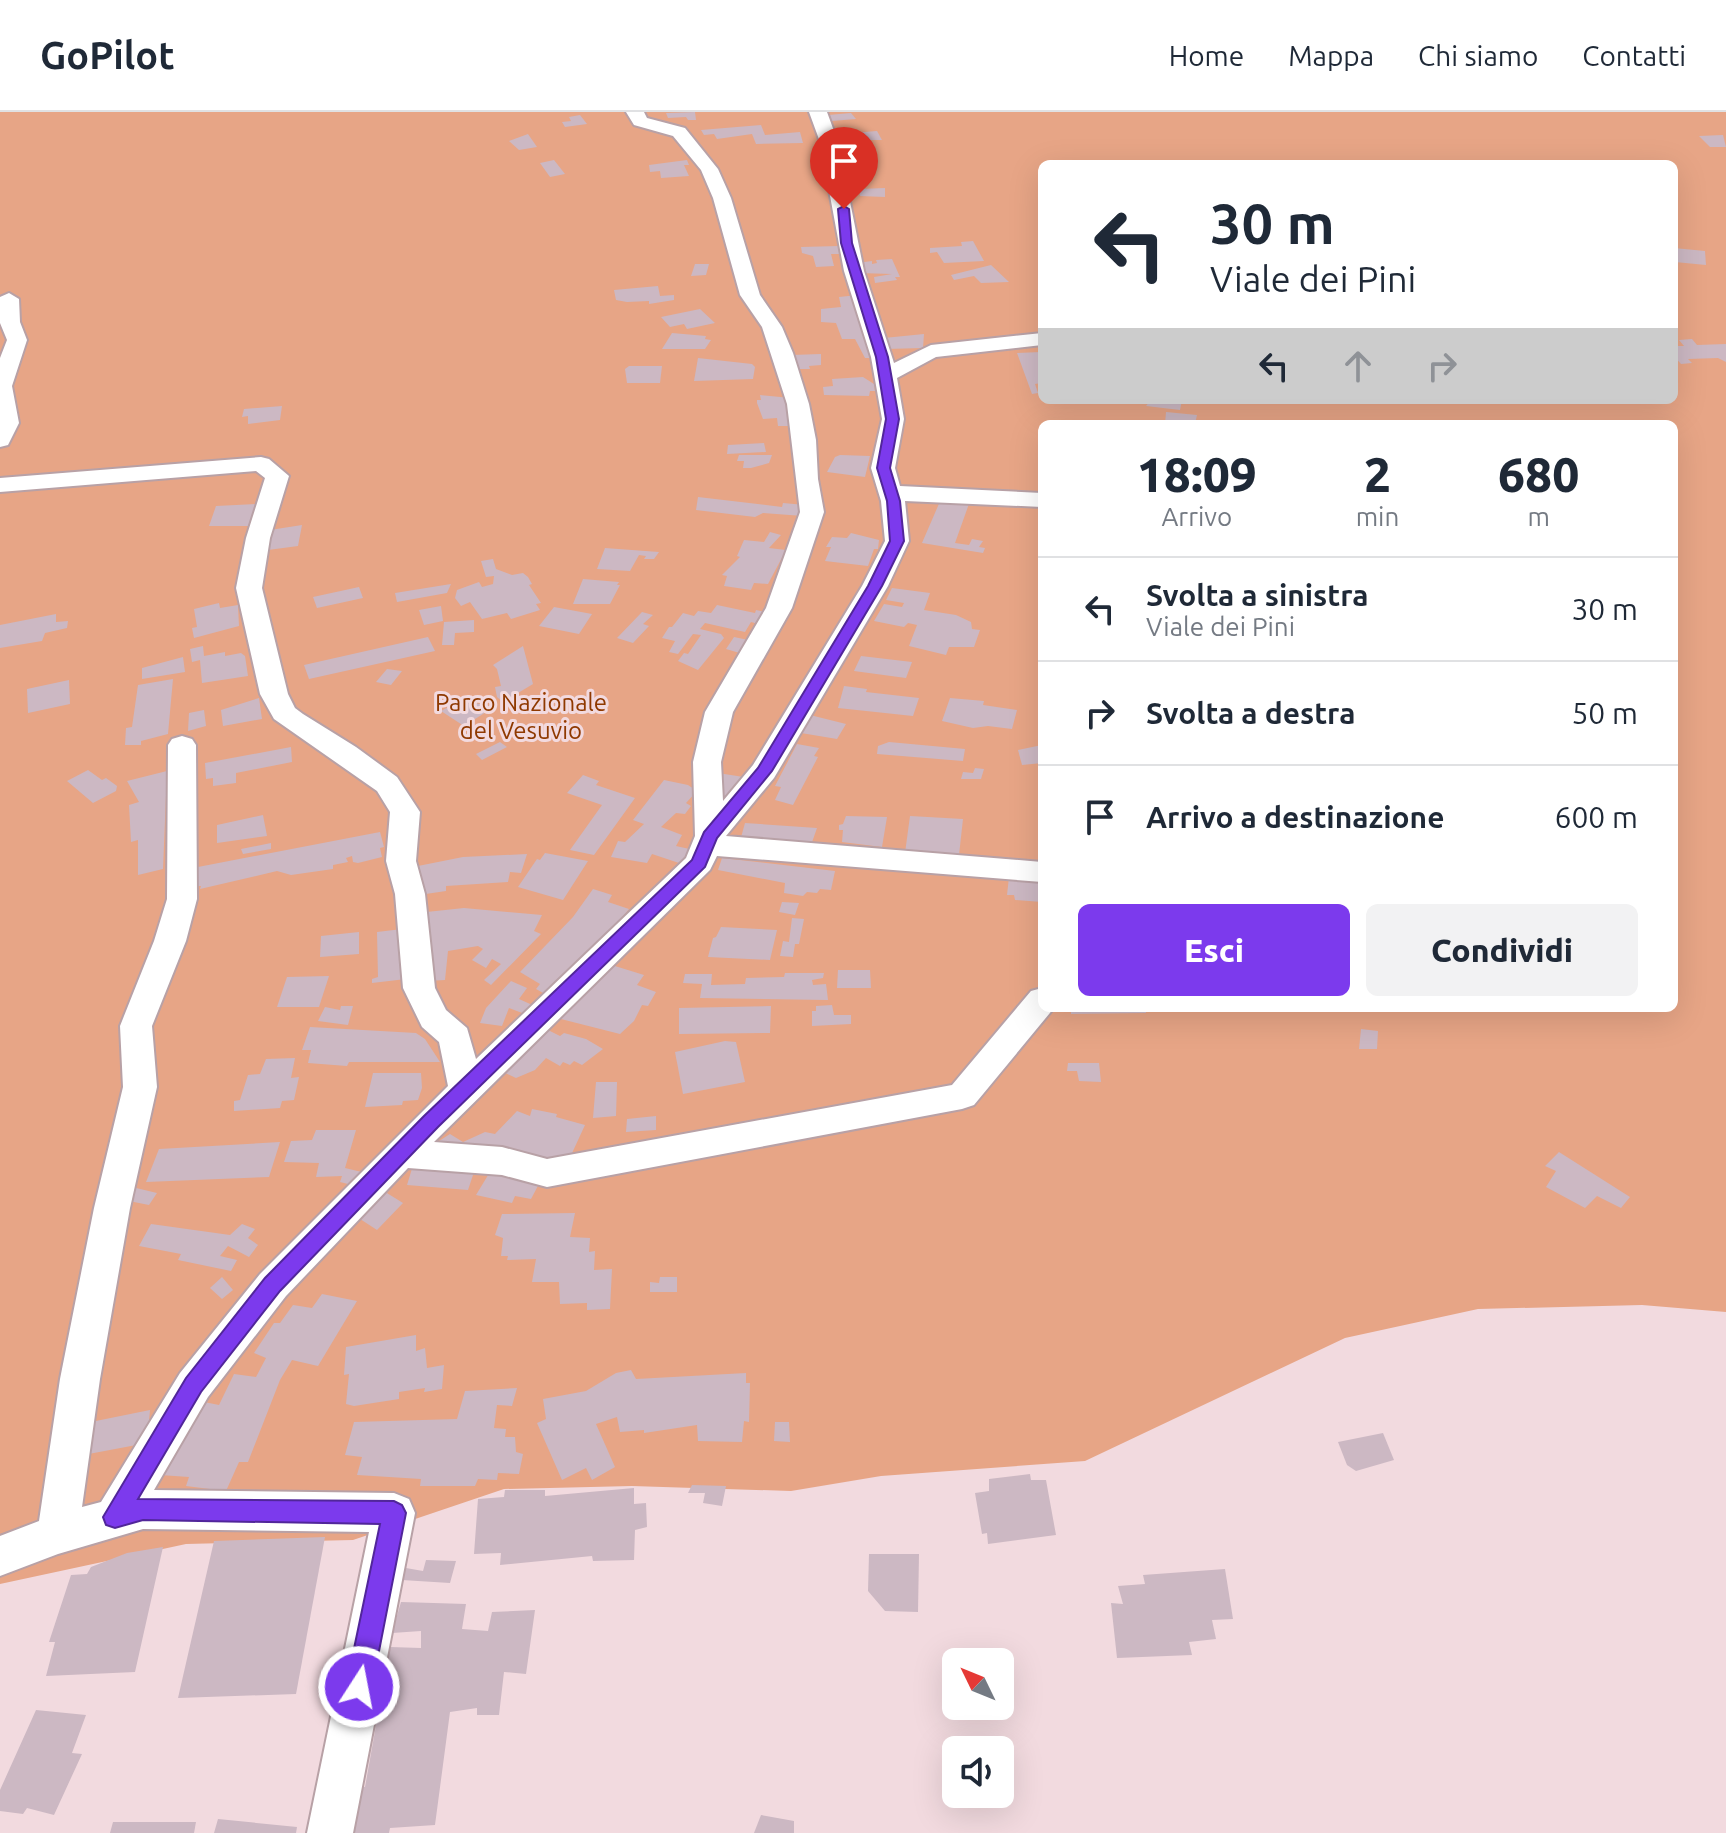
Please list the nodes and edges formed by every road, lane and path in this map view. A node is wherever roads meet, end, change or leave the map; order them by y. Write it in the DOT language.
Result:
graph roads {
  1 [pos="635,112"];
  2 [pos="818,112"];
  3 [pos="9,299"];
  4 [pos="1038,339"];
  5 [pos="885,376"];
  6 [pos="0,440"];
  7 [pos="0,485"];
  8 [pos="891,493"];
  9 [pos="1038,500"];
  10 [pos="182,745"];
  11 [pos="708,841"];
  12 [pos="1038,872"];
  13 [pos="1038,1005"];
  14 [pos="465,1088"];
  15 [pos="400,1153"];
  16 [pos="115,1517"];
  17 [pos="58,1534"];
  18 [pos="0,1556"];
  19 [pos="330,1833"];
  1 -- 11 [label="street"];
  2 -- 5 [label="street"];
  3 -- 6 [label="street"];
  4 -- 5 [label="street"];
  5 -- 8 [label="street"];
  7 -- 14 [label="street"];
  8 -- 9 [label="street"];
  8 -- 11 [label="street"];
  10 -- 17 [label="street"];
  11 -- 12 [label="street"];
  11 -- 14 [label="street"];
  13 -- 15 [label="street"];
  14 -- 15 [label="street"];
  15 -- 16 [label="street"];
  16 -- 17 [label="street"];
  16 -- 19 [label="street"];
  17 -- 18 [label="street"];
}
